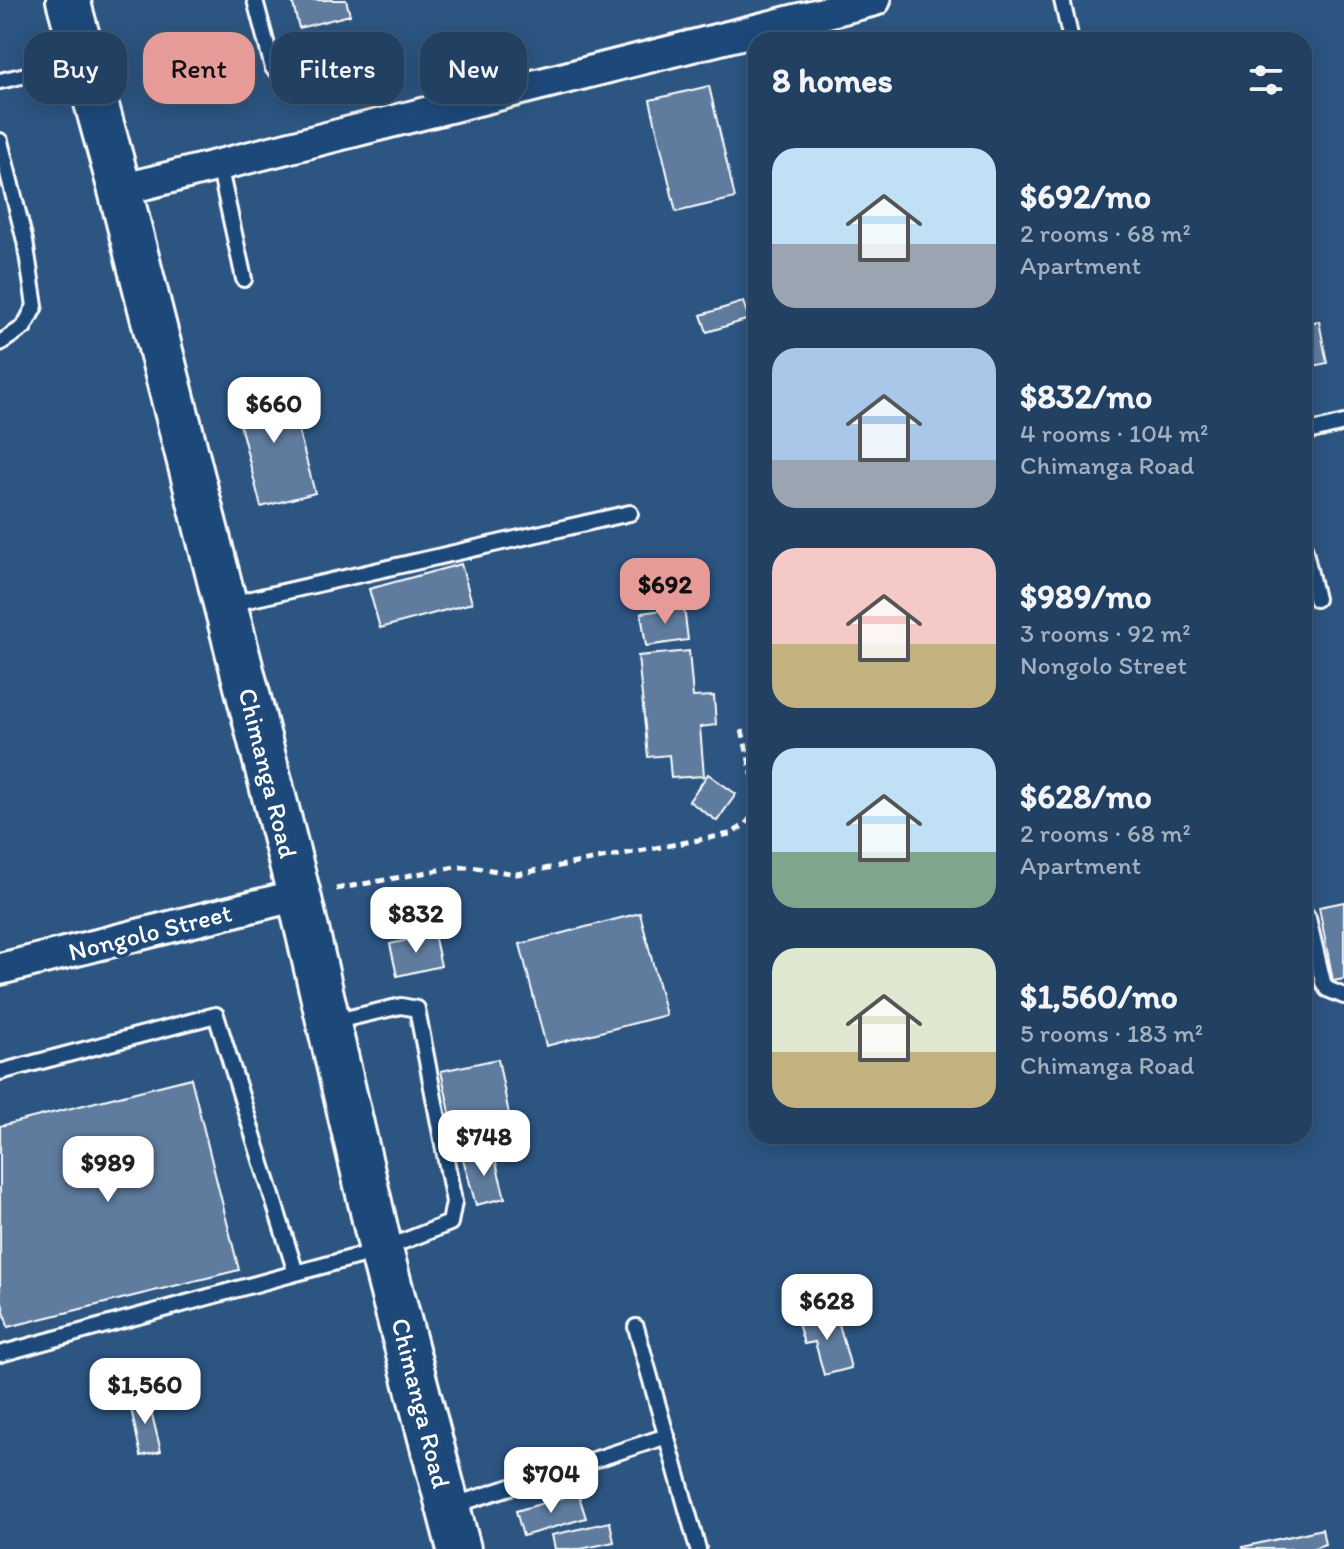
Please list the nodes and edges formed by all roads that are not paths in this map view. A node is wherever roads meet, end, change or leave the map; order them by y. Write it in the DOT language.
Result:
graph roads {
  1 [pos="68,0"];
  2 [pos="255,0"];
  3 [pos="875,0"];
  4 [pos="1062,0"];
  5 [pos="76,32"];
  6 [pos="1069,32"];
  7 [pos="271,60"];
  8 [pos="24,76"];
  9 [pos="0,81"];
  10 [pos="95,104"];
  11 [pos="0,141"];
  12 [pos="219,165"];
  13 [pos="120,190"];
  14 [pos="244,279"];
  15 [pos="0,343"];
  16 [pos="1344,423"];
  17 [pos="1312,431"];
  18 [pos="630,513"];
  19 [pos="1312,582"];
  20 [pos="1316,599"];
  21 [pos="225,605"];
  22 [pos="299,895"];
  23 [pos="1312,935"];
  24 [pos="0,969"];
  25 [pos="1344,996"];
  26 [pos="329,1023"];
  27 [pos="0,1072"];
  28 [pos="381,1250"];
  29 [pos="296,1273"];
  30 [pos="636,1327"];
  31 [pos="0,1354"];
  32 [pos="667,1436"];
  33 [pos="447,1507"];
  34 [pos="459,1549"];
  35 [pos="698,1549"];
  1 -- 5 [label="street, Chimanga Road"];
  2 -- 7 [label="lane"];
  3 -- 12 [label="street"];
  4 -- 6 [label="lane"];
  8 -- 9 [label="lane"];
  10 -- 13 [label="street, Chimanga Road"];
  11 -- 15 [label="lane"];
  12 -- 13 [label="street"];
  12 -- 14 [label="lane"];
  13 -- 21 [label="street, Chimanga Road"];
  16 -- 17 [label="lane"];
  18 -- 21 [label="lane"];
  19 -- 20 [label="lane"];
  21 -- 22 [label="street, Chimanga Road"];
  22 -- 24 [label="street, Nongolo Street"];
  22 -- 26 [label="street, Chimanga Road"];
  23 -- 25 [label="lane"];
  26 -- 28 [label="street, Chimanga Road"];
  26 -- 28 [label="lane"];
  27 -- 29 [label="lane"];
  28 -- 29 [label="lane"];
  28 -- 33 [label="street, Chimanga Road"];
  29 -- 31 [label="lane"];
  30 -- 32 [label="lane"];
  32 -- 33 [label="lane"];
  32 -- 35 [label="lane"];
  33 -- 34 [label="street, Chimanga Road"];
}
